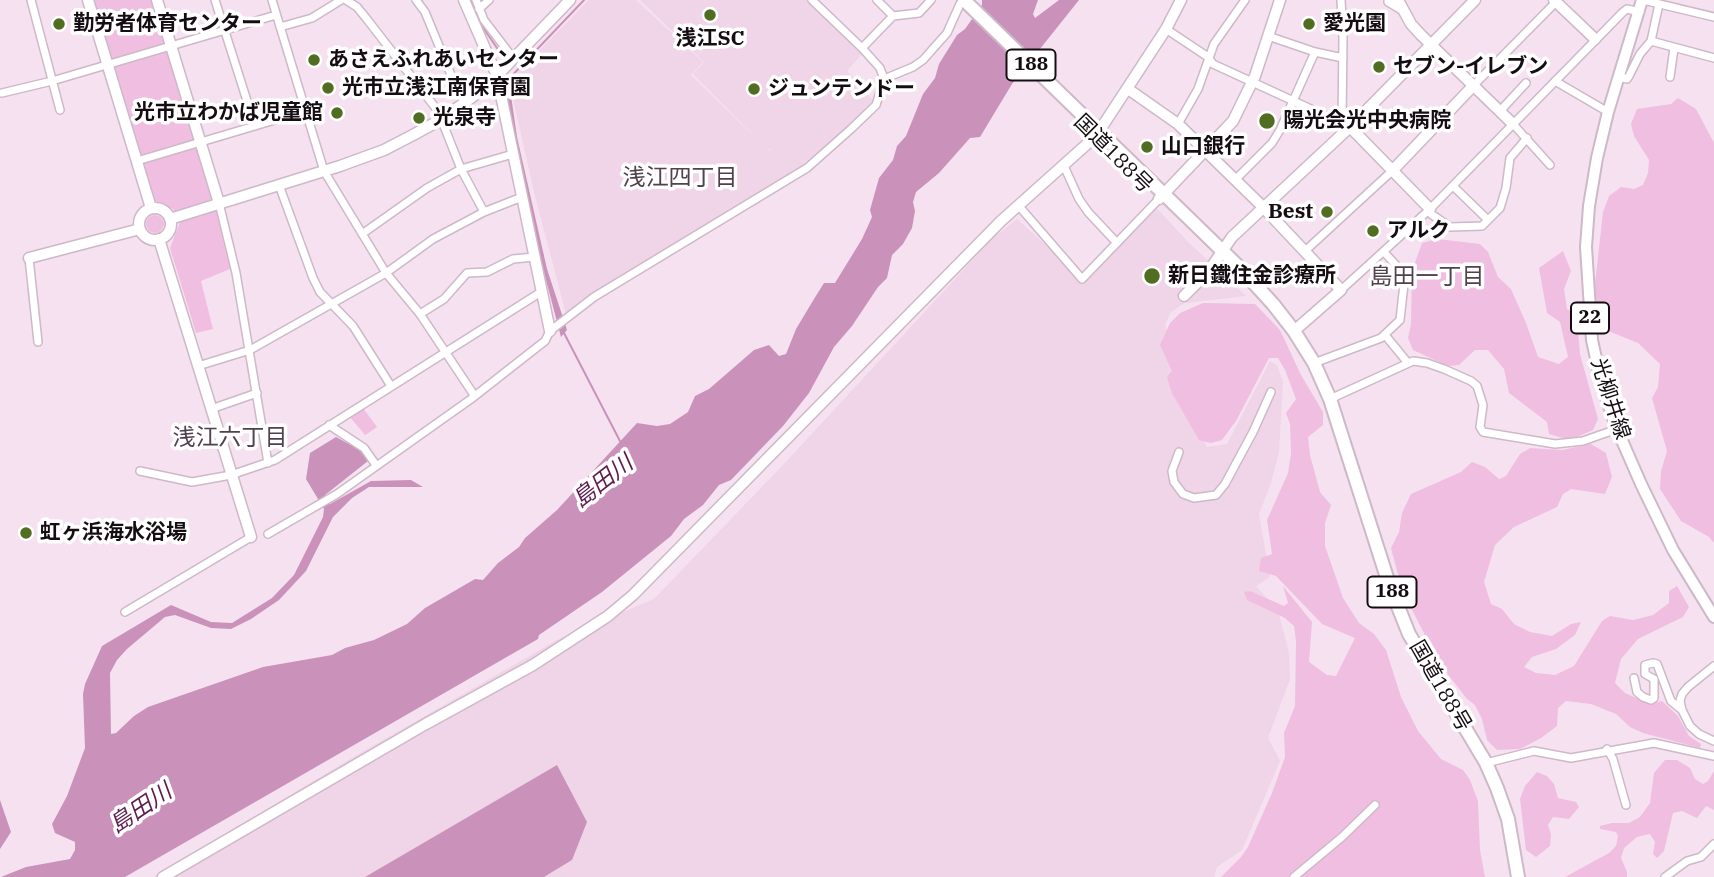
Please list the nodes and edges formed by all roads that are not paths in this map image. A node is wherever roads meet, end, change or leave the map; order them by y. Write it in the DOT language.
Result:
graph roads {
  1 [pos="31,0"];
  2 [pos="88,0"];
  3 [pos="157,0"];
  4 [pos="215,0"];
  5 [pos="272,0"];
  6 [pos="344,0"];
  7 [pos="416,0"];
  8 [pos="464,0"];
  9 [pos="476,0"];
  10 [pos="489,0"];
  11 [pos="570,0"];
  12 [pos="812,0"];
  13 [pos="877,0"];
  14 [pos="931,0"];
  15 [pos="1181,0"];
  16 [pos="1245,0"];
  17 [pos="1280,0"];
  18 [pos="1341,0"];
  19 [pos="1391,0"];
  20 [pos="1475,0"];
  21 [pos="1556,1"];
  22 [pos="963,3"];
  23 [pos="1642,4"];
  24 [pos="1659,4"];
  25 [pos="479,9"];
  26 [pos="276,15"];
  27 [pos="893,16"];
  28 [pos="1714,17"];
  29 [pos="280,27"];
  30 [pos="1166,29"];
  31 [pos="224,30"];
  32 [pos="1268,36"];
  33 [pos="1595,38"];
  34 [pos="1651,41"];
  35 [pos="1431,44"];
  36 [pos="171,46"];
  37 [pos="862,48"];
  38 [pos="1674,48"];
  39 [pos="1315,52"];
  40 [pos="1208,57"];
  41 [pos="513,58"];
  42 [pos="1343,58"];
  43 [pos="1714,58"];
  44 [pos="107,64"];
  45 [pos="497,76"];
  46 [pos="1619,77"];
  47 [pos="1670,77"];
  48 [pos="884,79"];
  49 [pos="1555,81"];
  50 [pos="52,82"];
  51 [pos="1252,83"];
  52 [pos="1526,83"];
  53 [pos="1474,85"];
  54 [pos="1128,89"];
  55 [pos="2,93"];
  56 [pos="1292,102"];
  57 [pos="466,103"];
  58 [pos="60,110"];
  59 [pos="305,111"];
  60 [pos="1500,111"];
  61 [pos="1608,112"];
  62 [pos="442,119"];
  63 [pos="1178,124"];
  64 [pos="1513,124"];
  65 [pos="1346,125"];
  66 [pos="255,126"];
  67 [pos="1095,131"];
  68 [pos="1527,138"];
  69 [pos="202,143"];
  70 [pos="1205,150"];
  71 [pos="513,154"];
  72 [pos="136,161"];
  73 [pos="1550,165"];
  74 [pos="1064,166"];
  75 [pos="461,169"];
  76 [pos="324,171"];
  77 [pos="1392,171"];
  78 [pos="1235,180"];
  79 [pos="279,185"];
  80 [pos="1453,186"];
  81 [pos="1162,196"];
  82 [pos="522,197"];
  83 [pos="219,203"];
  84 [pos="1018,205"];
  85 [pos="1263,207"];
  86 [pos="151,208"];
  87 [pos="1430,209"];
  88 [pos="484,212"];
  89 [pos="170,219"];
  90 [pos="1488,220"];
  91 [pos="140,229"];
  92 [pos="362,233"];
  93 [pos="159,239"];
  94 [pos="1117,243"];
  95 [pos="1305,251"];
  96 [pos="1384,252"];
  97 [pos="1220,254"];
  98 [pos="534,257"];
  99 [pos="29,258"];
  100 [pos="386,273"];
  101 [pos="1340,290"];
  102 [pos="541,292"];
  103 [pos="1184,296"];
  104 [pos="332,305"];
  105 [pos="420,314"];
  106 [pos="552,330"];
  107 [pos="1294,331"];
  108 [pos="1385,335"];
  109 [pos="38,342"];
  110 [pos="250,351"];
  111 [pos="447,351"];
  112 [pos="1314,363"];
  113 [pos="1408,363"];
  114 [pos="198,366"];
  115 [pos="391,386"];
  116 [pos="1271,392"];
  117 [pos="257,393"];
  118 [pos="474,395"];
  119 [pos="1330,399"];
  120 [pos="211,409"];
  121 [pos="329,425"];
  122 [pos="1617,429"];
  123 [pos="1179,452"];
  124 [pos="268,463"];
  125 [pos="376,465"];
  126 [pos="140,471"];
  127 [pos="231,475"];
  128 [pos="268,534"];
  129 [pos="251,537"];
  130 [pos="125,612"];
  131 [pos="1714,617"];
  132 [pos="1714,666"];
  133 [pos="1634,678"];
  134 [pos="1682,710"];
  135 [pos="1714,741"];
  136 [pos="1607,750"];
  137 [pos="1714,756"];
  138 [pos="1486,763"];
  139 [pos="1375,805"];
  140 [pos="1626,805"];
  141 [pos="1714,844"];
  142 [pos="163,877"];
  143 [pos="1294,877"];
  144 [pos="1518,877"];
  145 [pos="1665,877"];
  1 -- 50 [label="street"];
  2 -- 44 [label="street"];
  3 -- 36 [label="street"];
  4 -- 31 [label="street"];
  5 -- 26 [label="street"];
  6 -- 29 [label="street"];
  6 -- 62 [label="street"];
  7 -- 57 [label="street"];
  8 -- 45 [label="street"];
  9 -- 25 [label="street"];
  10 -- 25 [label="street"];
  11 -- 41 [label="street"];
  12 -- 37 [label="street"];
  13 -- 27 [label="street"];
  14 -- 27 [label="street"];
  15 -- 30 [label="street"];
  16 -- 40 [label="street"];
  17 -- 32 [label="street"];
  18 -- 42 [label="street"];
  19 -- 35 [label="street"];
  20 -- 35 [label="street"];
  21 -- 33 [label="street"];
  21 -- 53 [label="street"];
  22 -- 48 [label="street"];
  22 -- 67 [label="highway, 国道188号 / 188"];
  23 -- 24 [label="street"];
  23 -- 33 [label="street"];
  23 -- 46 [label="main road, 光柳井線 / 22"];
  24 -- 28 [label="street"];
  24 -- 34 [label="street"];
  25 -- 41 [label="street"];
  26 -- 29 [label="street"];
  26 -- 31 [label="street"];
  27 -- 37 [label="street"];
  29 -- 59 [label="street"];
  30 -- 40 [label="street"];
  30 -- 54 [label="street"];
  31 -- 36 [label="street"];
  31 -- 66 [label="street"];
  32 -- 39 [label="street"];
  32 -- 51 [label="street"];
  33 -- 49 [label="street"];
  34 -- 38 [label="street"];
  34 -- 46 [label="street"];
  35 -- 53 [label="street"];
  35 -- 65 [label="street"];
  36 -- 44 [label="street"];
  36 -- 69 [label="street"];
  37 -- 48 [label="street"];
  38 -- 43 [label="street"];
  38 -- 47 [label="street"];
  39 -- 42 [label="street"];
  39 -- 56 [label="street"];
  40 -- 51 [label="street"];
  40 -- 63 [label="street"];
  41 -- 45 [label="street"];
  42 -- 65 [label="street"];
  44 -- 50 [label="street"];
  44 -- 72 [label="street"];
  45 -- 57 [label="street"];
  45 -- 71 [label="street"];
  46 -- 61 [label="main road, 光柳井線 / 22"];
  48 -- 106 [label="street"];
  49 -- 61 [label="street"];
  49 -- 64 [label="street"];
  50 -- 55 [label="street"];
  50 -- 58 [label="street"];
  51 -- 56 [label="street"];
  51 -- 70 [label="street"];
  52 -- 60 [label="street"];
  53 -- 60 [label="street"];
  53 -- 77 [label="street"];
  54 -- 63 [label="street"];
  54 -- 67 [label="street"];
  56 -- 65 [label="street"];
  56 -- 78 [label="street"];
  57 -- 62 [label="street"];
  59 -- 66 [label="street"];
  59 -- 76 [label="street"];
  60 -- 64 [label="street"];
  61 -- 122 [label="main road, 光柳井線 / 22"];
  62 -- 75 [label="street"];
  62 -- 76 [label="street"];
  63 -- 70 [label="street"];
  64 -- 68 [label="street"];
  64 -- 80 [label="street"];
  65 -- 77 [label="street"];
  65 -- 85 [label="street"];
  66 -- 69 [label="street"];
  67 -- 74 [label="street"];
  67 -- 81 [label="highway, 国道188号 / 188"];
  68 -- 73 [label="street"];
  68 -- 90 [label="street"];
  69 -- 72 [label="street"];
  69 -- 83 [label="street"];
  70 -- 78 [label="street"];
  70 -- 81 [label="street"];
  71 -- 75 [label="street"];
  71 -- 82 [label="street"];
  72 -- 86 [label="street"];
  74 -- 84 [label="street"];
  74 -- 94 [label="street"];
  75 -- 88 [label="street"];
  75 -- 92 [label="street"];
  76 -- 79 [label="street"];
  76 -- 92 [label="street"];
  77 -- 87 [label="street"];
  77 -- 95 [label="street"];
  78 -- 85 [label="street"];
  79 -- 83 [label="street"];
  79 -- 104 [label="street"];
  80 -- 87 [label="street"];
  80 -- 90 [label="street"];
  81 -- 94 [label="street"];
  81 -- 97 [label="highway, 国道188号 / 188"];
  82 -- 88 [label="street"];
  82 -- 98 [label="street"];
  83 -- 89 [label="street"];
  83 -- 110 [label="street"];
  84 -- 94 [label="street"];
  84 -- 142 [label="street"];
  85 -- 95 [label="street"];
  85 -- 97 [label="street"];
  86 -- 89 [label="street"];
  86 -- 91 [label="street"];
  87 -- 90 [label="street"];
  87 -- 96 [label="street"];
  88 -- 100 [label="street"];
  89 -- 93 [label="street"];
  91 -- 93 [label="street"];
  91 -- 99 [label="street"];
  92 -- 100 [label="street"];
  93 -- 114 [label="street"];
  95 -- 101 [label="street"];
  96 -- 101 [label="street"];
  96 -- 108 [label="street"];
  97 -- 103 [label="street"];
  97 -- 107 [label="highway, 国道188号 / 188"];
  98 -- 102 [label="street"];
  98 -- 105 [label="street"];
  99 -- 109 [label="street"];
  100 -- 104 [label="street"];
  100 -- 105 [label="street"];
  101 -- 107 [label="street"];
  102 -- 106 [label="street"];
  102 -- 111 [label="street"];
  104 -- 110 [label="street"];
  104 -- 115 [label="street"];
  105 -- 111 [label="street"];
  106 -- 118 [label="street"];
  107 -- 112 [label="highway, 国道188号 / 188"];
  108 -- 112 [label="street"];
  108 -- 113 [label="street"];
  110 -- 114 [label="street"];
  110 -- 117 [label="street"];
  111 -- 115 [label="street"];
  111 -- 118 [label="street"];
  112 -- 119 [label="highway, 国道188号 / 188"];
  113 -- 119 [label="street"];
  113 -- 122 [label="street"];
  114 -- 120 [label="street"];
  115 -- 121 [label="street"];
  116 -- 123 [label="street"];
  117 -- 120 [label="street"];
  117 -- 124 [label="street"];
  118 -- 125 [label="street"];
  119 -- 138 [label="highway, 国道188号 / 188"];
  120 -- 127 [label="street"];
  121 -- 124 [label="street"];
  121 -- 125 [label="street"];
  122 -- 131 [label="main road, 光柳井線 / 22"];
  124 -- 127 [label="street"];
  125 -- 128 [label="street"];
  126 -- 127 [label="street"];
  127 -- 129 [label="street"];
  129 -- 130 [label="street"];
  132 -- 134 [label="street"];
  133 -- 134 [label="street"];
  134 -- 135 [label="street"];
  136 -- 137 [label="street"];
  136 -- 138 [label="street"];
  136 -- 140 [label="street"];
  138 -- 144 [label="highway, 国道188号 / 188"];
  139 -- 143 [label="street"];
  141 -- 145 [label="street"];
}
